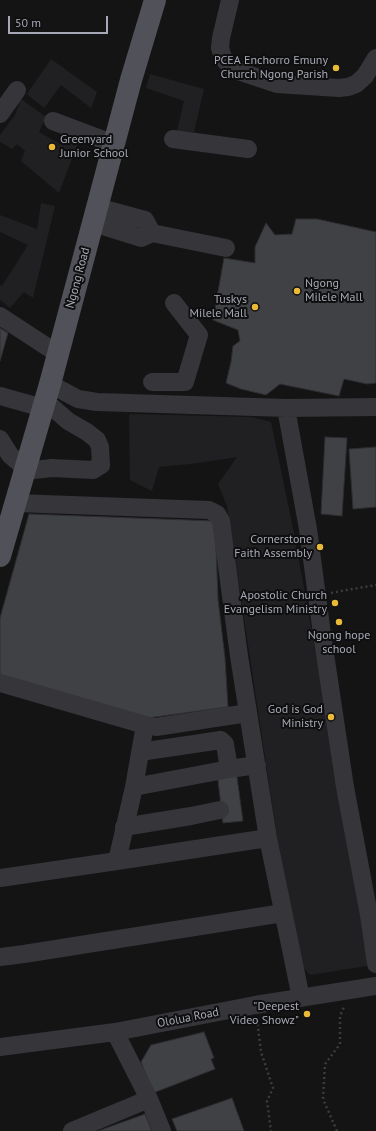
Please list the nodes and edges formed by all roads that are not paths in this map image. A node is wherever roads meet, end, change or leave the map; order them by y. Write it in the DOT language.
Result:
graph roads {
  1 [pos="155,0"];
  2 [pos="230,0"];
  3 [pos="376,58"];
  4 [pos="16,90"];
  5 [pos="0,114"];
  6 [pos="53,121"];
  7 [pos="173,139"];
  8 [pos="114,144"];
  9 [pos="248,149"];
  10 [pos="95,215"];
  11 [pos="226,248"];
  12 [pos="174,303"];
  13 [pos="0,316"];
  14 [pos="58,354"];
  15 [pos="152,382"];
  16 [pos="0,396"];
  17 [pos="46,398"];
  18 [pos="376,407"];
  19 [pos="286,408"];
  20 [pos="0,439"];
  21 [pos="25,469"];
  22 [pos="16,503"];
  23 [pos="0,556"];
  24 [pos="0,683"];
  25 [pos="248,713"];
  26 [pos="145,725"];
  27 [pos="140,752"];
  28 [pos="257,765"];
  29 [pos="229,769"];
  30 [pos="134,787"];
  31 [pos="220,810"];
  32 [pos="124,827"];
  33 [pos="268,838"];
  34 [pos="117,861"];
  35 [pos="0,878"];
  36 [pos="284,913"];
  37 [pos="0,957"];
  38 [pos="376,964"];
  39 [pos="376,986"];
  40 [pos="301,998"];
  41 [pos="115,1032"];
  42 [pos="0,1047"];
  43 [pos="149,1099"];
  44 [pos="72,1131"];
  45 [pos="162,1131"];
  1 -- 8 [label="main road, Ngong Road"];
  2 -- 3 [label="street"];
  4 -- 5 [label="street"];
  6 -- 8 [label="street"];
  7 -- 9 [label="street"];
  8 -- 10 [label="main road, Ngong Road"];
  10 -- 11 [label="street"];
  10 -- 14 [label="main road, Ngong Road"];
  12 -- 15 [label="street"];
  13 -- 14 [label="street"];
  14 -- 17 [label="main road, Ngong Road"];
  16 -- 17 [label="street"];
  17 -- 19 [label="street"];
  17 -- 21 [label="main road, Ngong Road"];
  17 -- 21 [label="street"];
  18 -- 19 [label="street"];
  19 -- 38 [label="street"];
  20 -- 21 [label="street"];
  21 -- 22 [label="main road, Ngong Road"];
  22 -- 23 [label="main road, Ngong Road"];
  22 -- 25 [label="street"];
  24 -- 26 [label="street"];
  25 -- 26 [label="street"];
  25 -- 28 [label="street"];
  26 -- 27 [label="street"];
  27 -- 29 [label="street"];
  27 -- 30 [label="street"];
  28 -- 29 [label="street"];
  28 -- 33 [label="street"];
  29 -- 30 [label="street"];
  30 -- 32 [label="street"];
  31 -- 32 [label="street"];
  32 -- 34 [label="street"];
  33 -- 34 [label="street"];
  33 -- 36 [label="street"];
  34 -- 35 [label="street"];
  36 -- 37 [label="street"];
  36 -- 40 [label="street"];
  39 -- 40 [label="street, Ololua Road"];
  40 -- 41 [label="street, Ololua Road"];
  41 -- 42 [label="street, Ololua Road"];
  41 -- 43 [label="street"];
  43 -- 44 [label="street"];
  43 -- 45 [label="street"];
}
